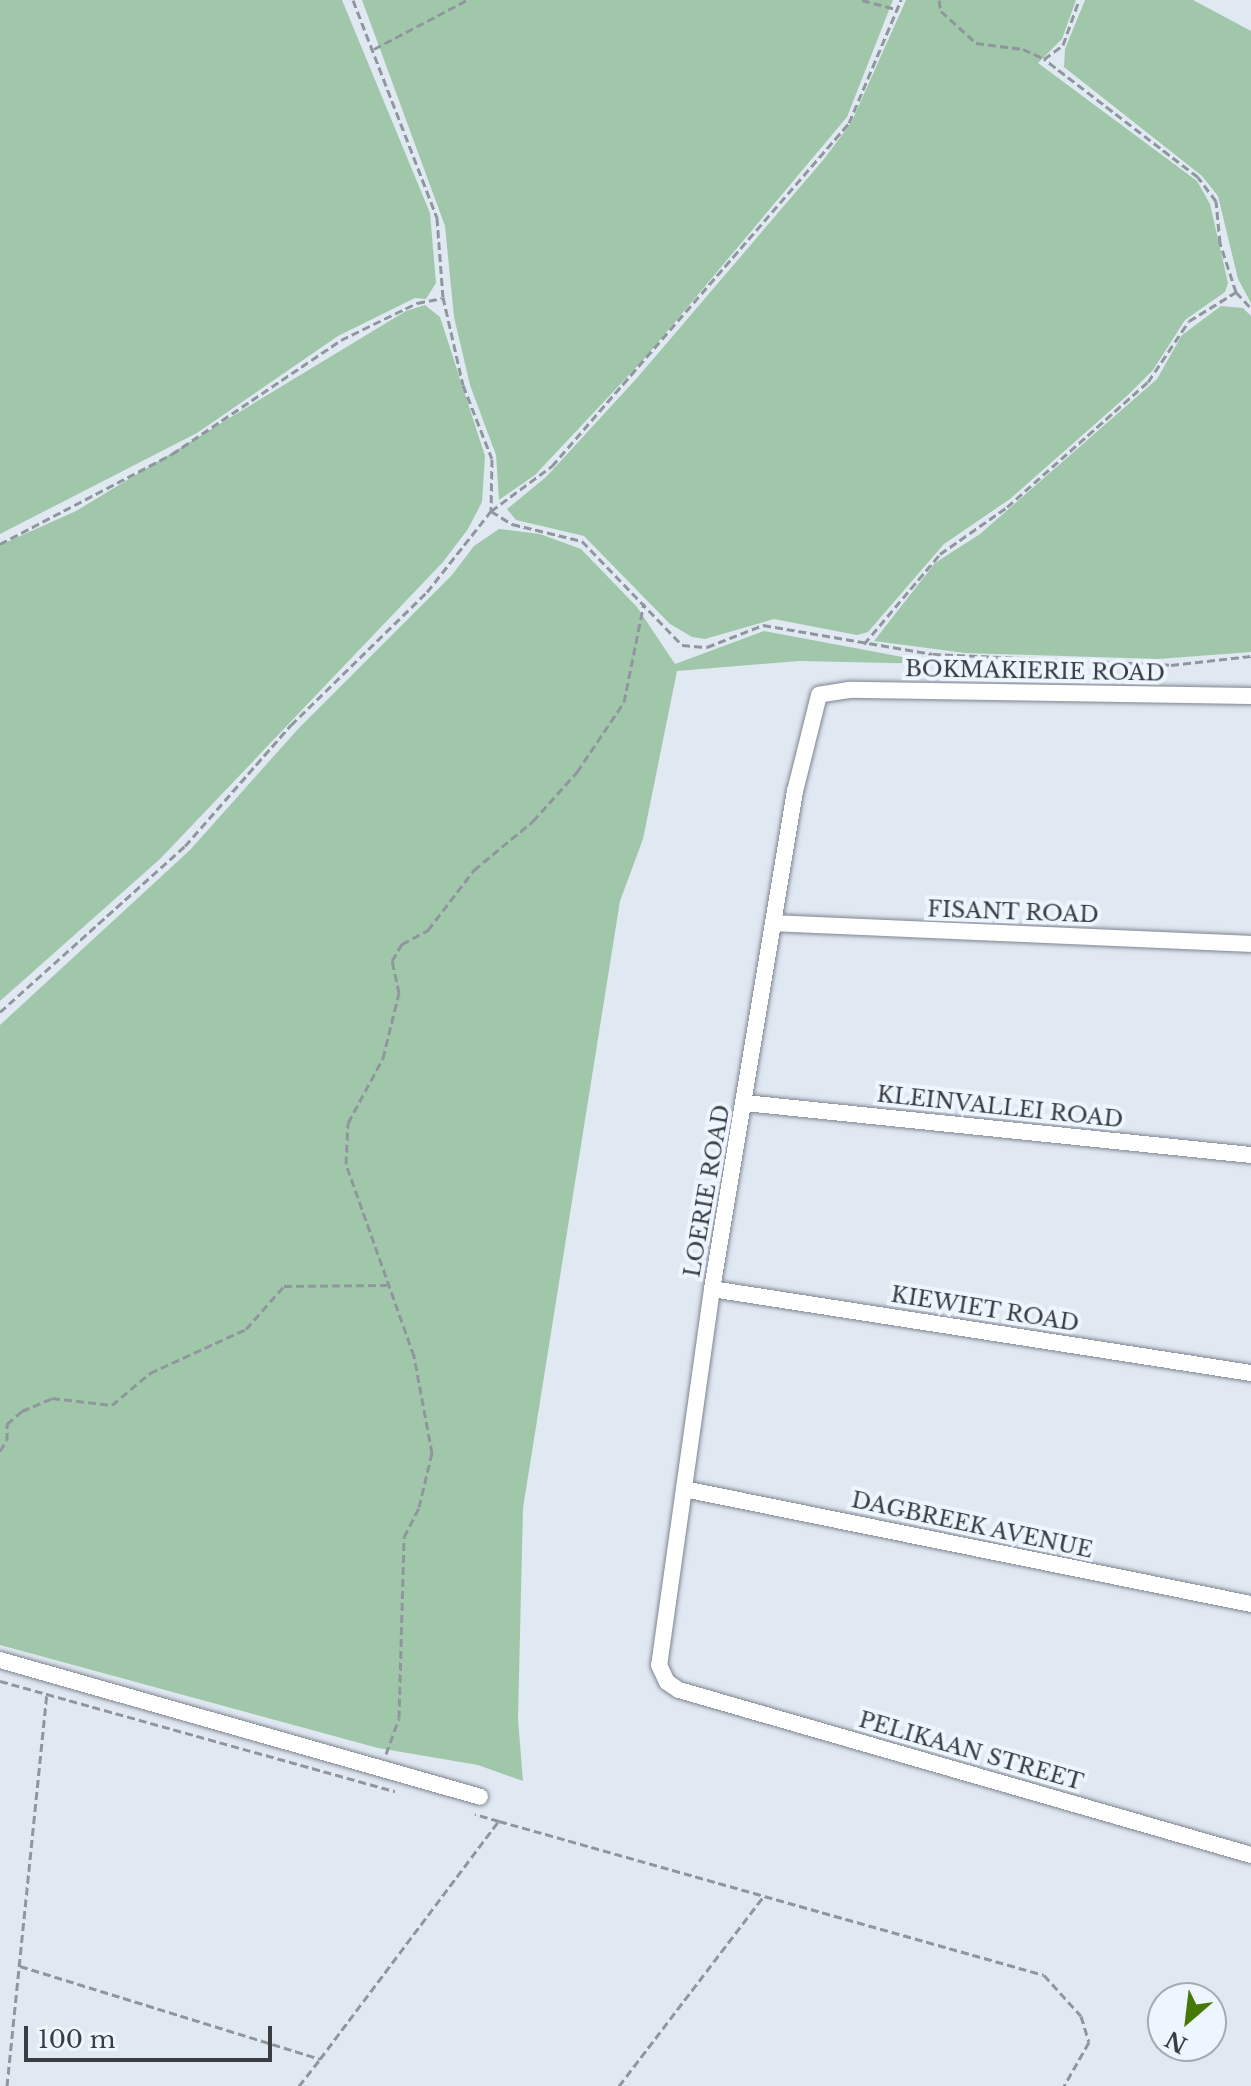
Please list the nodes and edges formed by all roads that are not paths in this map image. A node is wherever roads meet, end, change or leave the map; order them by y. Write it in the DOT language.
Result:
graph roads {
  1 [pos="819,695"];
  2 [pos="1251,696"];
  3 [pos="773,923"];
  4 [pos="1251,944"];
  5 [pos="745,1103"];
  6 [pos="1251,1155"];
  7 [pos="712,1289"];
  8 [pos="1251,1373"];
  9 [pos="684,1489"];
  10 [pos="1251,1604"];
  11 [pos="0,1660"];
  12 [pos="679,1690"];
  13 [pos="480,1797"];
  14 [pos="1251,1855"];
  1 -- 2 [label="street, BOKMAKIERIE ROAD"];
  1 -- 3 [label="street, LOERIE ROAD"];
  3 -- 4 [label="street, FISANT ROAD"];
  3 -- 5 [label="street, LOERIE ROAD"];
  5 -- 6 [label="street, KLEINVALLEI ROAD"];
  5 -- 7 [label="street, LOERIE ROAD"];
  7 -- 8 [label="street, KIEWIET ROAD"];
  7 -- 9 [label="street, LOERIE ROAD"];
  9 -- 10 [label="street, DAGBREEK AVENUE"];
  9 -- 12 [label="street, LOERIE ROAD"];
  11 -- 13 [label="street"];
  12 -- 14 [label="street, PELIKAAN STREET"];
}
